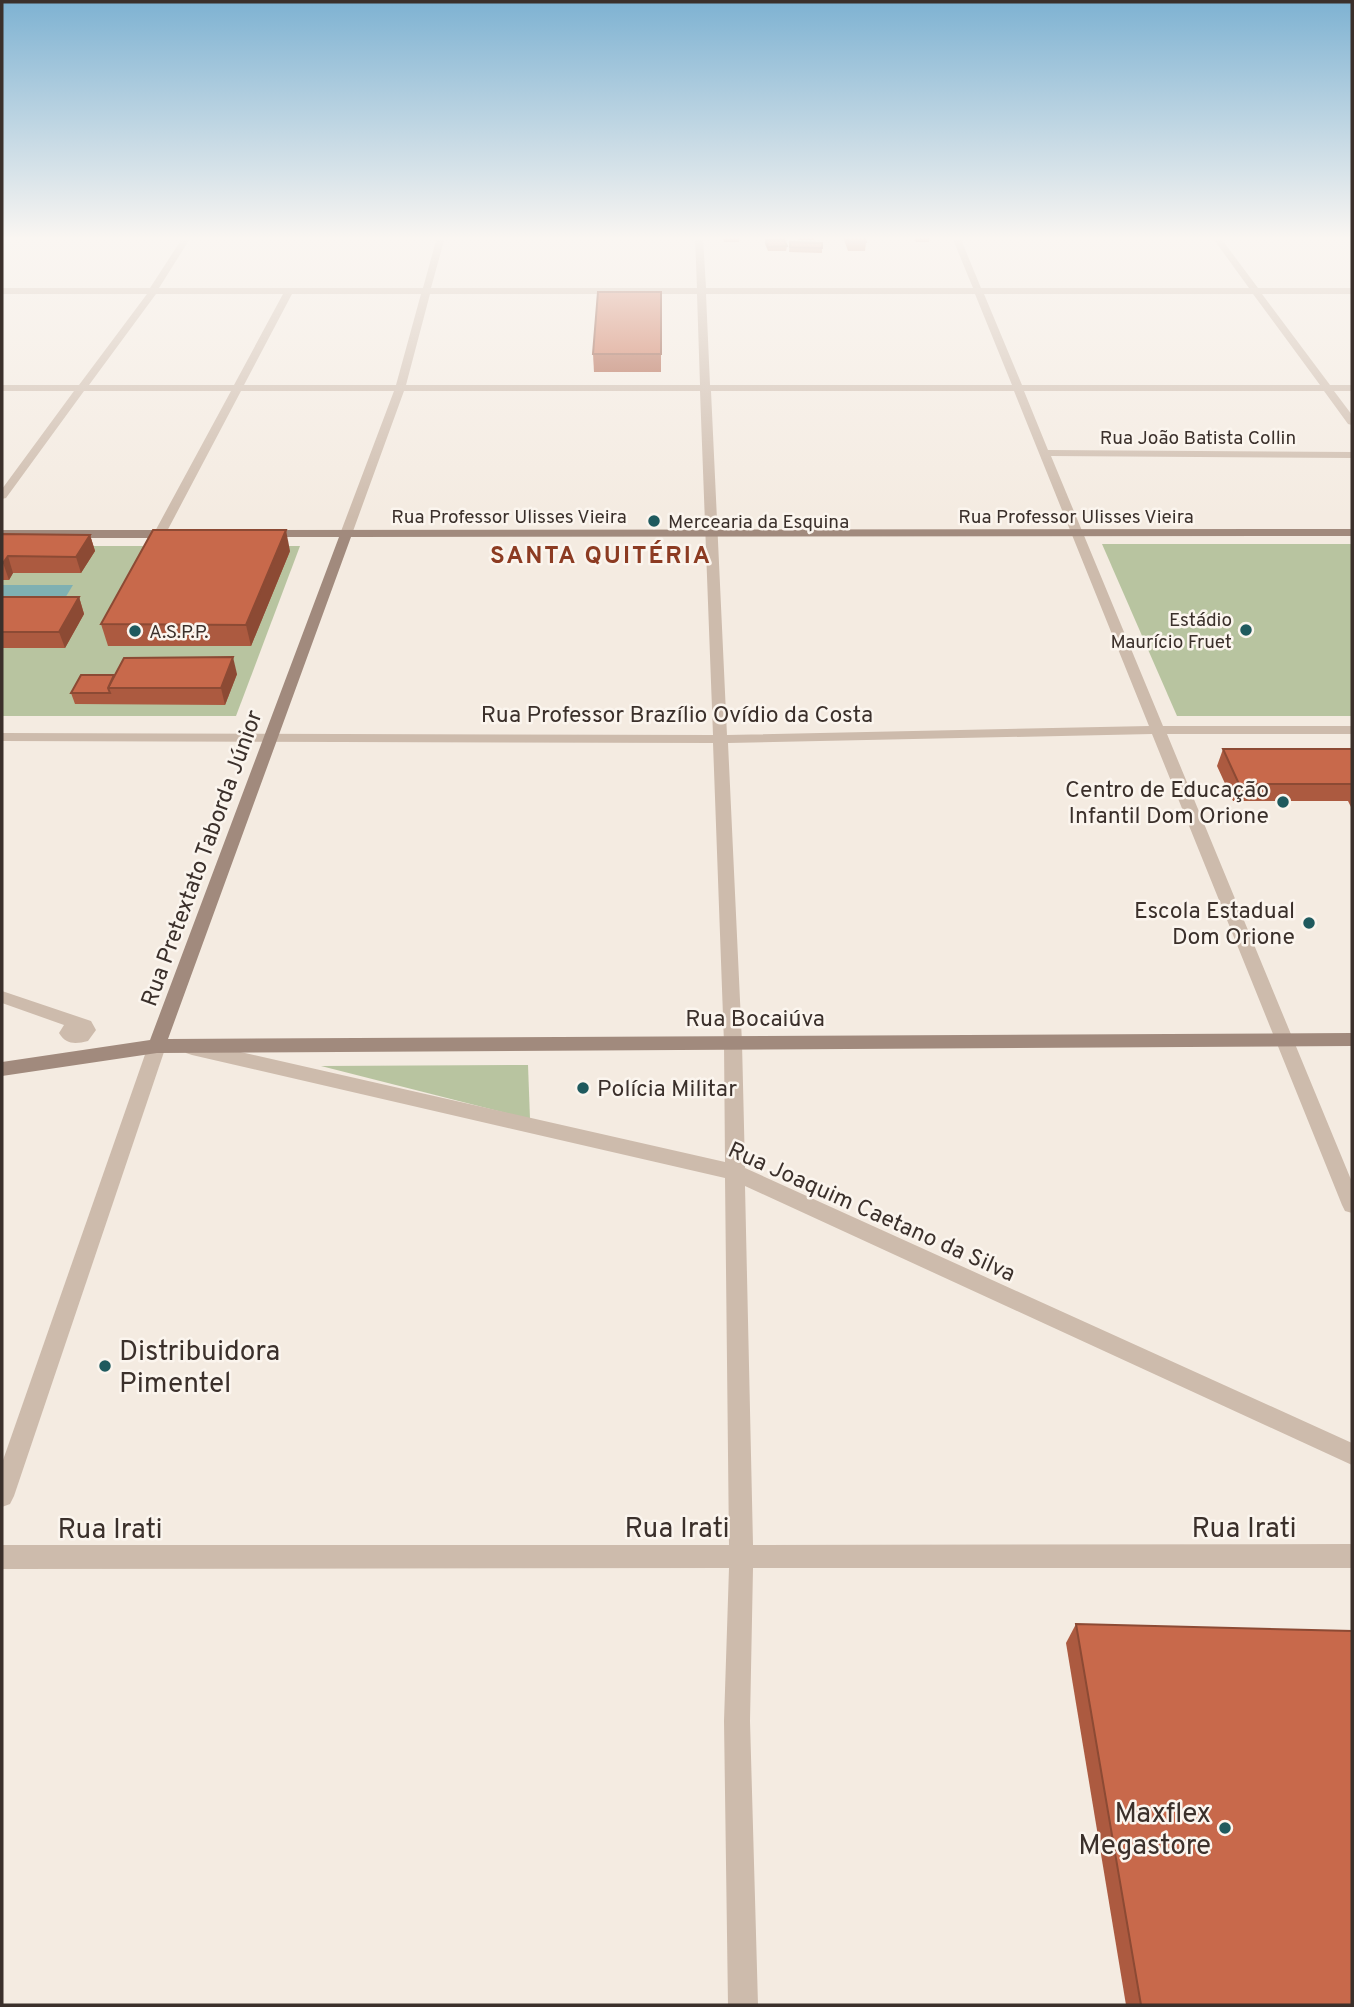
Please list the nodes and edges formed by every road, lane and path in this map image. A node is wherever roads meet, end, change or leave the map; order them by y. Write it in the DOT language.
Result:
graph roads {
  1 [pos="124,331"];
  2 [pos="267,331"];
  3 [pos="415,331"];
  4 [pos="703,331"];
  5 [pos="995,331"];
  6 [pos="1283,331"];
  7 [pos="2,388"];
  8 [pos="83,388"];
  9 [pos="236,388"];
  10 [pos="400,388"];
  11 [pos="705,388"];
  12 [pos="1018,388"];
  13 [pos="1326,388"];
  14 [pos="1352,388"];
  15 [pos="1352,422"];
  16 [pos="1044,453"];
  17 [pos="1352,455"];
  18 [pos="2,496"];
  19 [pos="710,533"];
  20 [pos="1077,533"];
  21 [pos="1352,533"];
  22 [pos="2,534"];
  23 [pos="159,534"];
  24 [pos="186,534"];
  25 [pos="253,534"];
  26 [pos="346,534"];
  27 [pos="1158,730"];
  28 [pos="1352,730"];
  29 [pos="2,737"];
  30 [pos="272,737"];
  31 [pos="718,738"];
  32 [pos="2,997"];
  33 [pos="75,1024"];
  34 [pos="1285,1040"];
  35 [pos="1352,1040"];
  36 [pos="733,1043"];
  37 [pos="157,1046"];
  38 [pos="185,1046"];
  39 [pos="2,1069"];
  40 [pos="734,1172"];
  41 [pos="1352,1205"];
  42 [pos="1352,1454"];
  43 [pos="2,1496"];
  44 [pos="1352,1556"];
  45 [pos="741,1557"];
  46 [pos="2,1558"];
  47 [pos="743,2005"];
  1 -- 8 [label="street"];
  2 -- 9 [label="street"];
  3 -- 10 [label="street, Rua Pretextato Taborda Júnior"];
  4 -- 11 [label="street"];
  5 -- 12 [label="street"];
  6 -- 13 [label="street"];
  7 -- 8 [label="street"];
  8 -- 9 [label="street"];
  8 -- 18 [label="street"];
  9 -- 10 [label="street"];
  9 -- 23 [label="street"];
  10 -- 11 [label="street"];
  10 -- 26 [label="street, Rua Pretextato Taborda Júnior"];
  11 -- 12 [label="street"];
  11 -- 19 [label="street"];
  12 -- 13 [label="street"];
  12 -- 16 [label="street"];
  13 -- 14 [label="street"];
  13 -- 15 [label="street"];
  16 -- 17 [label="street, Rua João Batista Collin"];
  16 -- 20 [label="street"];
  19 -- 20 [label="street, Rua Professor Ulisses Vieira"];
  19 -- 26 [label="street, Rua Professor Ulisses Vieira"];
  19 -- 31 [label="street"];
  20 -- 21 [label="street, Rua Professor Ulisses Vieira"];
  20 -- 27 [label="street"];
  22 -- 23 [label="street"];
  23 -- 24 [label="street"];
  25 -- 26 [label="street, Rua Professor Ulisses Vieira"];
  26 -- 30 [label="street, Rua Pretextato Taborda Júnior"];
  27 -- 28 [label="street, Rua Professor Brazílio Ovídio da Costa"];
  27 -- 31 [label="street, Rua Professor Brazílio Ovídio da Costa"];
  27 -- 34 [label="street"];
  29 -- 30 [label="street, Rua Professor Brazílio Ovídio da Costa"];
  30 -- 31 [label="street, Rua Professor Brazílio Ovídio da Costa"];
  30 -- 37 [label="street, Rua Pretextato Taborda Júnior"];
  31 -- 36 [label="street"];
  32 -- 33 [label="street"];
  34 -- 35 [label="street, Rua Bocaiúva"];
  34 -- 36 [label="street, Rua Bocaiúva"];
  34 -- 41 [label="street"];
  36 -- 38 [label="street, Rua Bocaiúva"];
  36 -- 40 [label="street"];
  37 -- 38 [label="street, Rua Bocaiúva"];
  37 -- 39 [label="street, Rua Bocaiúva"];
  37 -- 43 [label="street, Rua Pretextato Taborda Júnior"];
  38 -- 40 [label="street, Rua Joaquim Caetano da Silva"];
  40 -- 42 [label="street, Rua Joaquim Caetano da Silva"];
  40 -- 45 [label="street"];
  44 -- 45 [label="street, Rua Irati"];
  45 -- 46 [label="street, Rua Irati"];
  45 -- 47 [label="street"];
}
